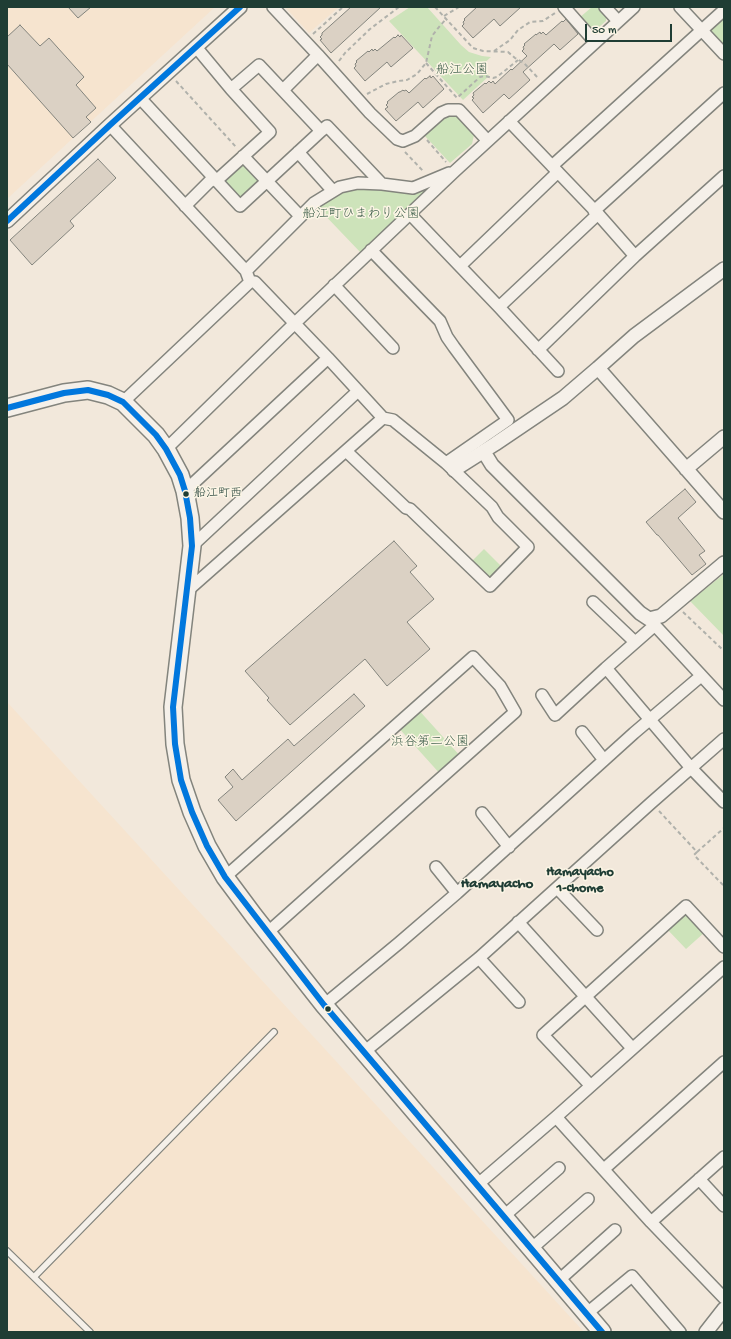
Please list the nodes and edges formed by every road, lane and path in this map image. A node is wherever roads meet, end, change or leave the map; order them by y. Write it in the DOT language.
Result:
graph roads {
  1 [pos="240,7"];
  2 [pos="273,7"];
  3 [pos="343,7"];
  4 [pos="399,7"];
  5 [pos="435,7"];
  6 [pos="459,7"];
  7 [pos="606,7"];
  8 [pos="634,7"];
  9 [pos="680,7"];
  10 [pos="560,10"];
  11 [pos="724,10"];
  12 [pos="444,16"];
  13 [pos="446,19"];
  14 [pos="618,21"];
  15 [pos="701,30"];
  16 [pos="311,36"];
  17 [pos="595,42"];
  18 [pos="196,47"];
  19 [pos="493,51"];
  20 [pos="724,54"];
  21 [pos="318,55"];
  22 [pos="518,60"];
  23 [pos="426,64"];
  24 [pos="332,70"];
  25 [pos="168,72"];
  26 [pos="546,87"];
  27 [pos="231,89"];
  28 [pos="283,90"];
  29 [pos="724,93"];
  30 [pos="354,95"];
  31 [pos="140,98"];
  32 [pos="509,121"];
  33 [pos="110,125"];
  34 [pos="321,131"];
  35 [pos="419,132"];
  36 [pos="487,140"];
  37 [pos="404,141"];
  38 [pos="298,152"];
  39 [pos="243,156"];
  40 [pos="555,169"];
  41 [pos="455,171"];
  42 [pos="724,176"];
  43 [pos="215,180"];
  44 [pos="431,180"];
  45 [pos="267,182"];
  46 [pos="382,184"];
  47 [pos="333,191"];
  48 [pos="185,206"];
  49 [pos="596,212"];
  50 [pos="410,214"];
  51 [pos="300,216"];
  52 [pos="7,221"];
  53 [pos="371,250"];
  54 [pos="635,256"];
  55 [pos="460,266"];
  56 [pos="724,269"];
  57 [pos="246,271"];
  58 [pos="250,282"];
  59 [pos="334,286"];
  60 [pos="499,307"];
  61 [pos="295,323"];
  62 [pos="393,348"];
  63 [pos="538,350"];
  64 [pos="328,358"];
  65 [pos="598,368"];
  66 [pos="558,371"];
  67 [pos="358,391"];
  68 [pos="123,402"];
  69 [pos="7,408"];
  70 [pos="383,418"];
  71 [pos="724,437"];
  72 [pos="166,449"];
  73 [pos="346,451"];
  74 [pos="484,452"];
  75 [pos="450,467"];
  76 [pos="686,469"];
  77 [pos="185,491"];
  78 [pos="724,512"];
  79 [pos="192,546"];
  80 [pos="724,563"];
  81 [pos="186,592"];
  82 [pos="593,602"];
  83 [pos="675,604"];
  84 [pos="652,622"];
  85 [pos="635,642"];
  86 [pos="724,651"];
  87 [pos="606,668"];
  88 [pos="701,676"];
  89 [pos="542,695"];
  90 [pos="724,700"];
  91 [pos="649,720"];
  92 [pos="582,732"];
  93 [pos="724,739"];
  94 [pos="604,760"];
  95 [pos="691,768"];
  96 [pos="724,802"];
  97 [pos="651,803"];
  98 [pos="482,813"];
  99 [pos="724,828"];
  100 [pos="509,847"];
  101 [pos="697,852"];
  102 [pos="436,866"];
  103 [pos="225,877"];
  104 [pos="724,886"];
  105 [pos="557,888"];
  106 [pos="457,893"];
  107 [pos="518,922"];
  108 [pos="597,930"];
  109 [pos="267,933"];
  110 [pos="724,947"];
  111 [pos="479,958"];
  112 [pos="724,967"];
  113 [pos="585,997"];
  114 [pos="519,1002"];
  115 [pos="324,1005"];
  116 [pos="274,1032"];
  117 [pos="632,1048"];
  118 [pos="364,1052"];
  119 [pos="724,1062"];
  120 [pos="590,1085"];
  121 [pos="556,1117"];
  122 [pos="724,1157"];
  123 [pos="558,1168"];
  124 [pos="604,1169"];
  125 [pos="699,1179"];
  126 [pos="478,1185"];
  127 [pos="588,1199"];
  128 [pos="724,1206"];
  129 [pos="504,1216"];
  130 [pos="651,1222"];
  131 [pos="615,1230"];
  132 [pos="531,1249"];
  133 [pos="7,1251"];
  134 [pos="34,1277"];
  135 [pos="558,1281"];
  136 [pos="724,1298"];
  137 [pos="724,1309"];
  138 [pos="586,1314"];
  139 [pos="90,1332"];
  140 [pos="602,1332"];
  141 [pos="680,1332"];
  142 [pos="706,1332"];
  1 -- 18 [label="street"];
  2 -- 21 [label="street"];
  3 -- 16 [label="path"];
  4 -- 24 [label="path"];
  5 -- 12 [label="path"];
  6 -- 12 [label="path"];
  7 -- 14 [label="street"];
  8 -- 14 [label="street"];
  9 -- 15 [label="street"];
  10 -- 17 [label="street"];
  10 -- 19 [label="path"];
  11 -- 15 [label="street"];
  12 -- 13 [label="path"];
  13 -- 19 [label="path"];
  13 -- 23 [label="path"];
  14 -- 17 [label="street"];
  15 -- 20 [label="street"];
  15 -- 40 [label="street"];
  17 -- 26 [label="street"];
  18 -- 25 [label="street"];
  18 -- 27 [label="street"];
  19 -- 22 [label="path"];
  21 -- 24 [label="street"];
  21 -- 28 [label="street"];
  22 -- 23 [label="path"];
  22 -- 26 [label="path"];
  23 -- 30 [label="path"];
  24 -- 30 [label="street"];
  25 -- 31 [label="street"];
  25 -- 39 [label="path"];
  26 -- 32 [label="street"];
  27 -- 28 [label="street"];
  27 -- 39 [label="street"];
  28 -- 34 [label="street"];
  29 -- 49 [label="street"];
  30 -- 37 [label="street"];
  31 -- 33 [label="street"];
  31 -- 43 [label="street"];
  32 -- 36 [label="street"];
  32 -- 40 [label="street"];
  33 -- 48 [label="street"];
  33 -- 52 [label="street"];
  34 -- 38 [label="street"];
  34 -- 46 [label="street"];
  35 -- 36 [label="street"];
  35 -- 37 [label="street"];
  35 -- 41 [label="path"];
  36 -- 41 [label="street"];
  37 -- 44 [label="path"];
  38 -- 45 [label="street"];
  38 -- 47 [label="street"];
  39 -- 43 [label="street"];
  39 -- 45 [label="street"];
  40 -- 49 [label="street"];
  40 -- 55 [label="street"];
  41 -- 44 [label="street"];
  41 -- 50 [label="street"];
  42 -- 54 [label="street"];
  43 -- 45 [label="street"];
  43 -- 48 [label="street"];
  44 -- 46 [label="street"];
  45 -- 51 [label="street"];
  46 -- 47 [label="street"];
  47 -- 51 [label="street"];
  48 -- 57 [label="street"];
  49 -- 54 [label="street"];
  49 -- 60 [label="street"];
  50 -- 53 [label="street"];
  50 -- 55 [label="street"];
  51 -- 57 [label="street"];
  53 -- 59 [label="street"];
  53 -- 75 [label="street"];
  54 -- 63 [label="street"];
  55 -- 60 [label="street"];
  56 -- 65 [label="street"];
  57 -- 58 [label="street"];
  58 -- 61 [label="street"];
  58 -- 68 [label="street"];
  59 -- 61 [label="street"];
  59 -- 62 [label="street"];
  60 -- 63 [label="street"];
  61 -- 64 [label="street"];
  61 -- 72 [label="street"];
  63 -- 66 [label="street"];
  64 -- 67 [label="street"];
  64 -- 77 [label="street"];
  65 -- 74 [label="street"];
  65 -- 76 [label="street"];
  67 -- 70 [label="street"];
  67 -- 79 [label="street"];
  68 -- 69 [label="main road"];
  68 -- 72 [label="main road"];
  70 -- 73 [label="street"];
  70 -- 75 [label="street"];
  71 -- 76 [label="street"];
  72 -- 77 [label="main road"];
  73 -- 75 [label="street"];
  73 -- 81 [label="street"];
  74 -- 75 [label="street"];
  74 -- 84 [label="street"];
  76 -- 78 [label="street"];
  77 -- 79 [label="main road"];
  79 -- 81 [label="main road"];
  80 -- 83 [label="street"];
  81 -- 103 [label="main road"];
  82 -- 85 [label="street"];
  83 -- 84 [label="street"];
  83 -- 86 [label="path"];
  84 -- 85 [label="street"];
  84 -- 88 [label="street"];
  85 -- 87 [label="street"];
  87 -- 89 [label="street"];
  87 -- 91 [label="street"];
  88 -- 90 [label="street"];
  88 -- 91 [label="street"];
  91 -- 94 [label="street"];
  91 -- 95 [label="street"];
  92 -- 94 [label="street"];
  93 -- 95 [label="street"];
  94 -- 100 [label="street"];
  95 -- 96 [label="street"];
  95 -- 97 [label="street"];
  97 -- 101 [label="path"];
  97 -- 105 [label="street"];
  98 -- 100 [label="street"];
  99 -- 101 [label="path"];
  100 -- 106 [label="street"];
  101 -- 104 [label="path"];
  102 -- 106 [label="street"];
  103 -- 109 [label="main road"];
  103 -- 109 [label="street"];
  105 -- 107 [label="street"];
  105 -- 108 [label="street"];
  106 -- 115 [label="street"];
  107 -- 111 [label="street"];
  107 -- 113 [label="street"];
  109 -- 115 [label="main road"];
  110 -- 113 [label="street"];
  111 -- 114 [label="street"];
  111 -- 118 [label="street"];
  112 -- 117 [label="street"];
  113 -- 117 [label="street"];
  113 -- 120 [label="street"];
  115 -- 118 [label="main road"];
  116 -- 134 [label="lane"];
  117 -- 120 [label="street"];
  118 -- 126 [label="main road"];
  119 -- 124 [label="street"];
  120 -- 121 [label="street"];
  121 -- 124 [label="street"];
  121 -- 126 [label="street"];
  122 -- 125 [label="street"];
  123 -- 129 [label="street"];
  124 -- 130 [label="street"];
  125 -- 128 [label="street"];
  125 -- 130 [label="street"];
  126 -- 129 [label="main road"];
  127 -- 132 [label="street"];
  129 -- 132 [label="main road"];
  130 -- 136 [label="street"];
  131 -- 135 [label="street"];
  132 -- 135 [label="main road"];
  133 -- 134 [label="lane"];
  134 -- 139 [label="lane"];
  135 -- 138 [label="main road"];
  137 -- 142 [label="street"];
  138 -- 140 [label="main road"];
  138 -- 141 [label="street"];
}
